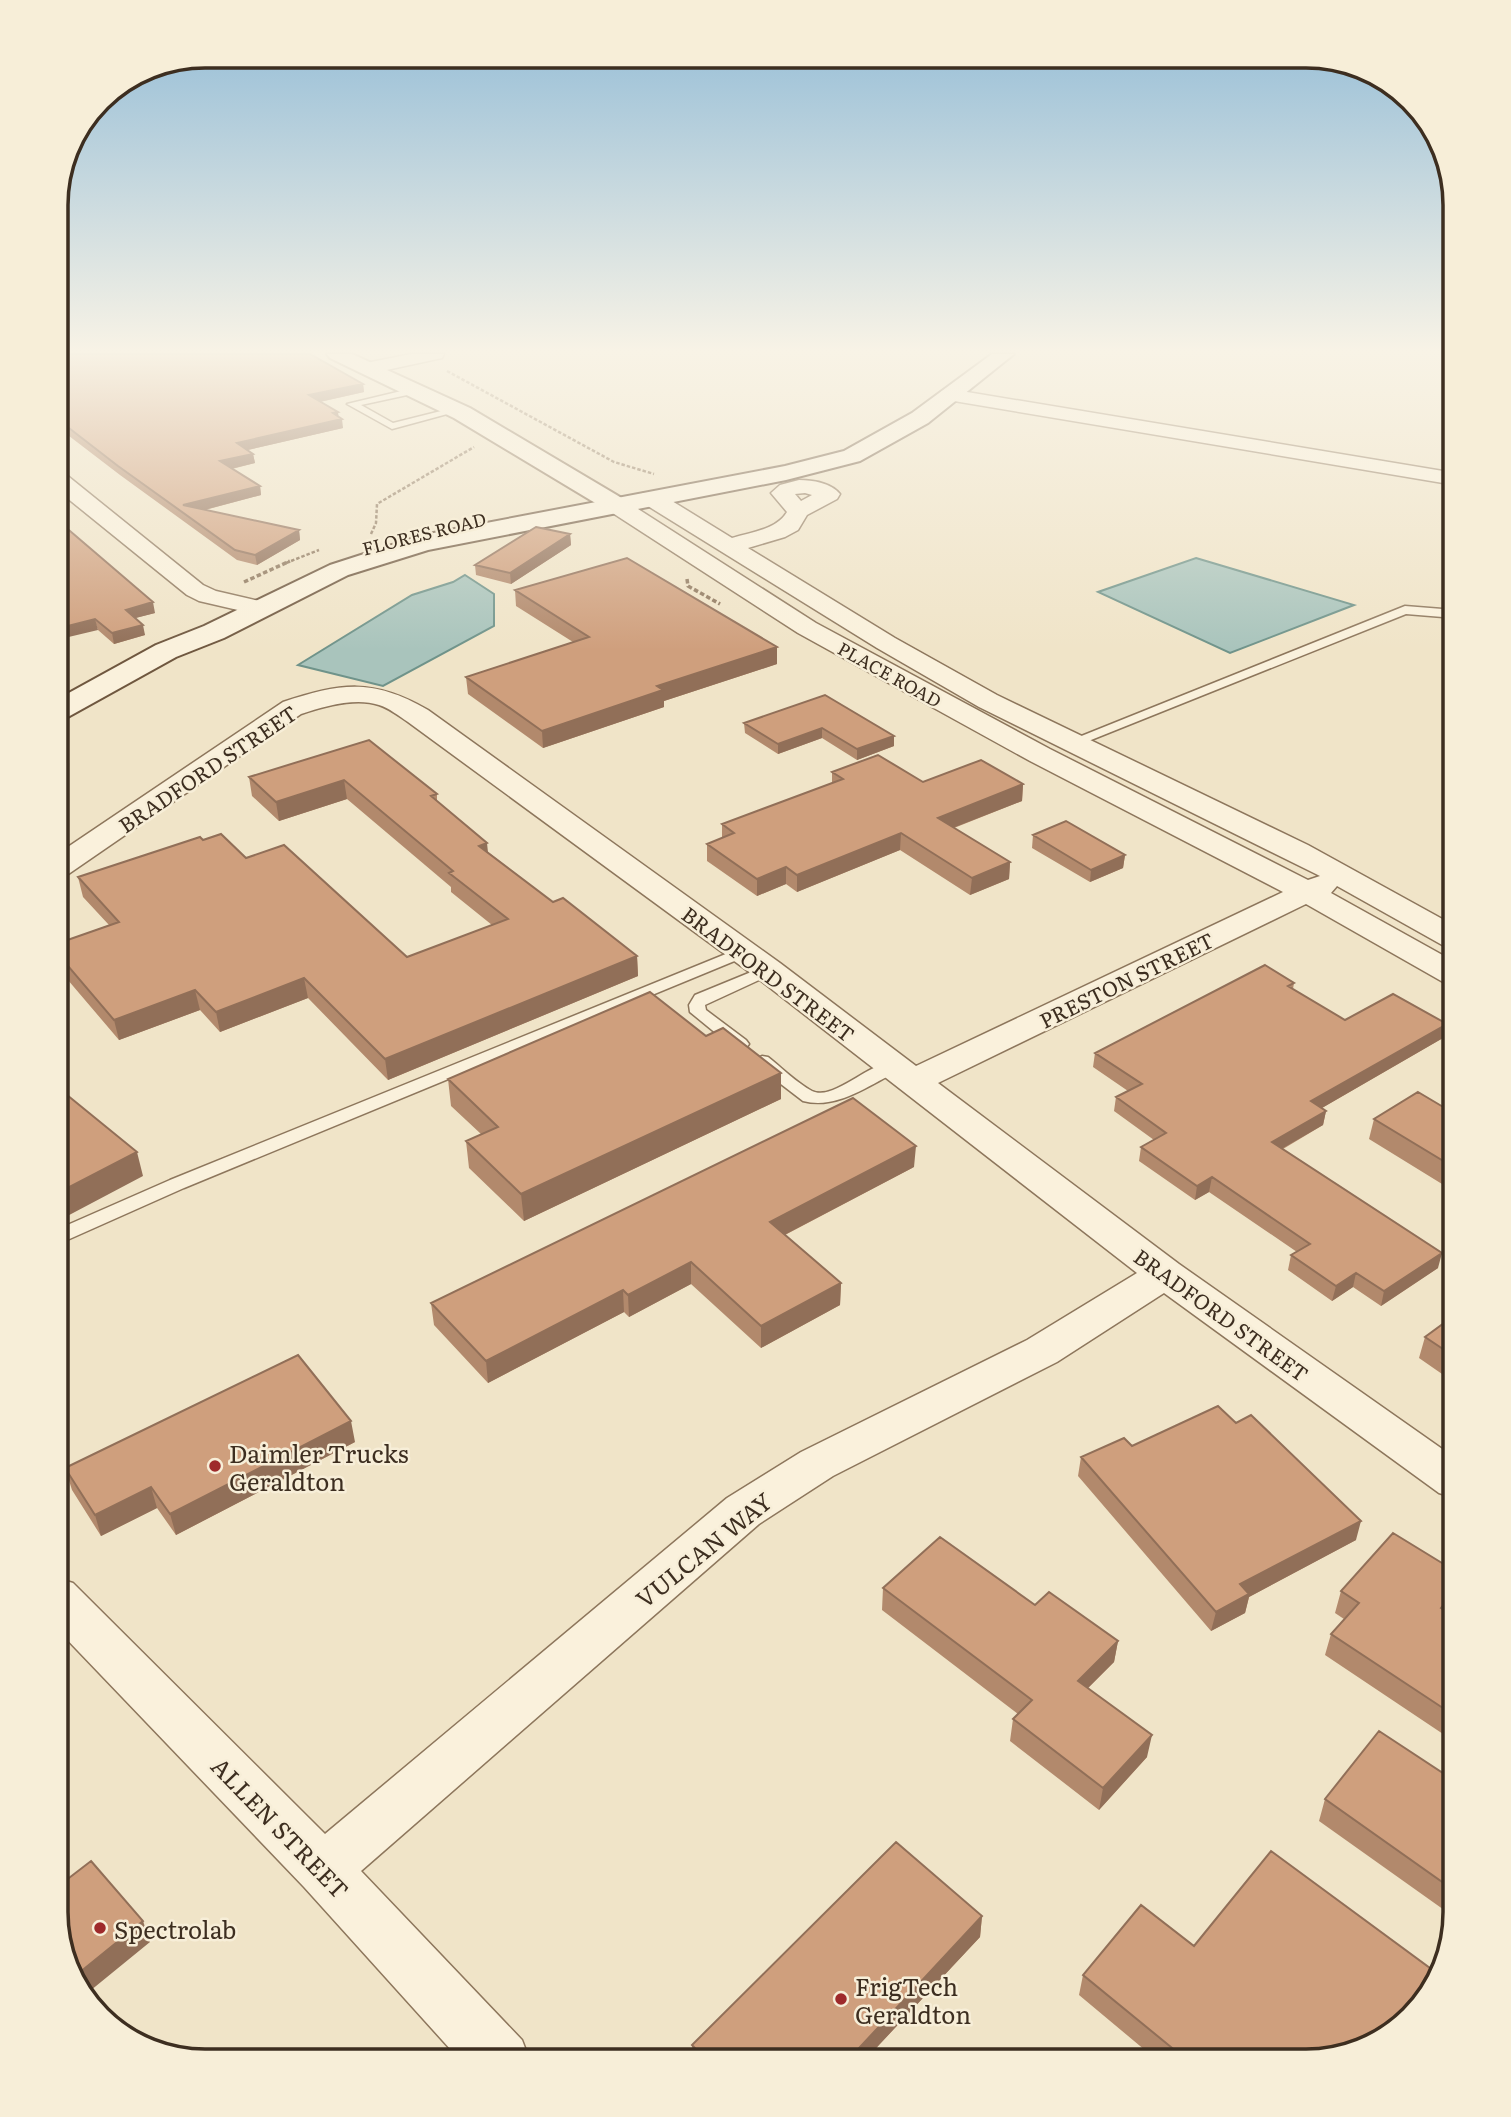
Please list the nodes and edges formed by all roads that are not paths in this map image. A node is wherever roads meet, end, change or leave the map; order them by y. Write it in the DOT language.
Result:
graph roads {
  1 [pos="555,453"];
  2 [pos="856,453"];
  3 [pos="1297,453"];
  4 [pos="1443,477"];
  5 [pos="629,485"];
  6 [pos="69,488"];
  7 [pos="798,511"];
  8 [pos="729,546"];
  9 [pos="243,598"];
  10 [pos="1443,613"];
  11 [pos="69,705"];
  12 [pos="1071,743"];
  13 [pos="69,860"];
  14 [pos="1341,876"];
  15 [pos="1307,892"];
  16 [pos="1443,932"];
  17 [pos="756,961"];
  18 [pos="1443,968"];
  19 [pos="901,1074"];
  20 [pos="68,1232"];
  21 [pos="1165,1274"];
  22 [pos="1443,1472"];
  23 [pos="68,1609"];
  24 [pos="323,1869"];
  25 [pos="490,2048"];
  1 -- 5 [label="main road, PLACE ROAD"];
  2 -- 5 [label="main road, FLORES ROAD"];
  3 -- 4 [label="street"];
  5 -- 8 [label="street, PLACE ROAD"];
  5 -- 9 [label="main road, FLORES ROAD"];
  5 -- 15 [label="street, PLACE ROAD"];
  6 -- 9 [label="street"];
  7 -- 8 [label="street"];
  8 -- 12 [label="street, PLACE ROAD"];
  9 -- 11 [label="main road, FLORES ROAD"];
  10 -- 12 [label="lane"];
  12 -- 14 [label="street, PLACE ROAD"];
  13 -- 17 [label="street, BRADFORD STREET"];
  14 -- 15 [label="street, PRESTON STREET"];
  14 -- 16 [label="street, PLACE ROAD"];
  15 -- 18 [label="street, PLACE ROAD"];
  15 -- 19 [label="street, PRESTON STREET"];
  17 -- 19 [label="street, BRADFORD STREET"];
  17 -- 19 [label="lane"];
  17 -- 20 [label="lane"];
  19 -- 21 [label="street, BRADFORD STREET"];
  21 -- 22 [label="street, BRADFORD STREET"];
  21 -- 24 [label="street, VULCAN WAY"];
  23 -- 24 [label="street, ALLEN STREET"];
  24 -- 25 [label="street, ALLEN STREET"];
}
